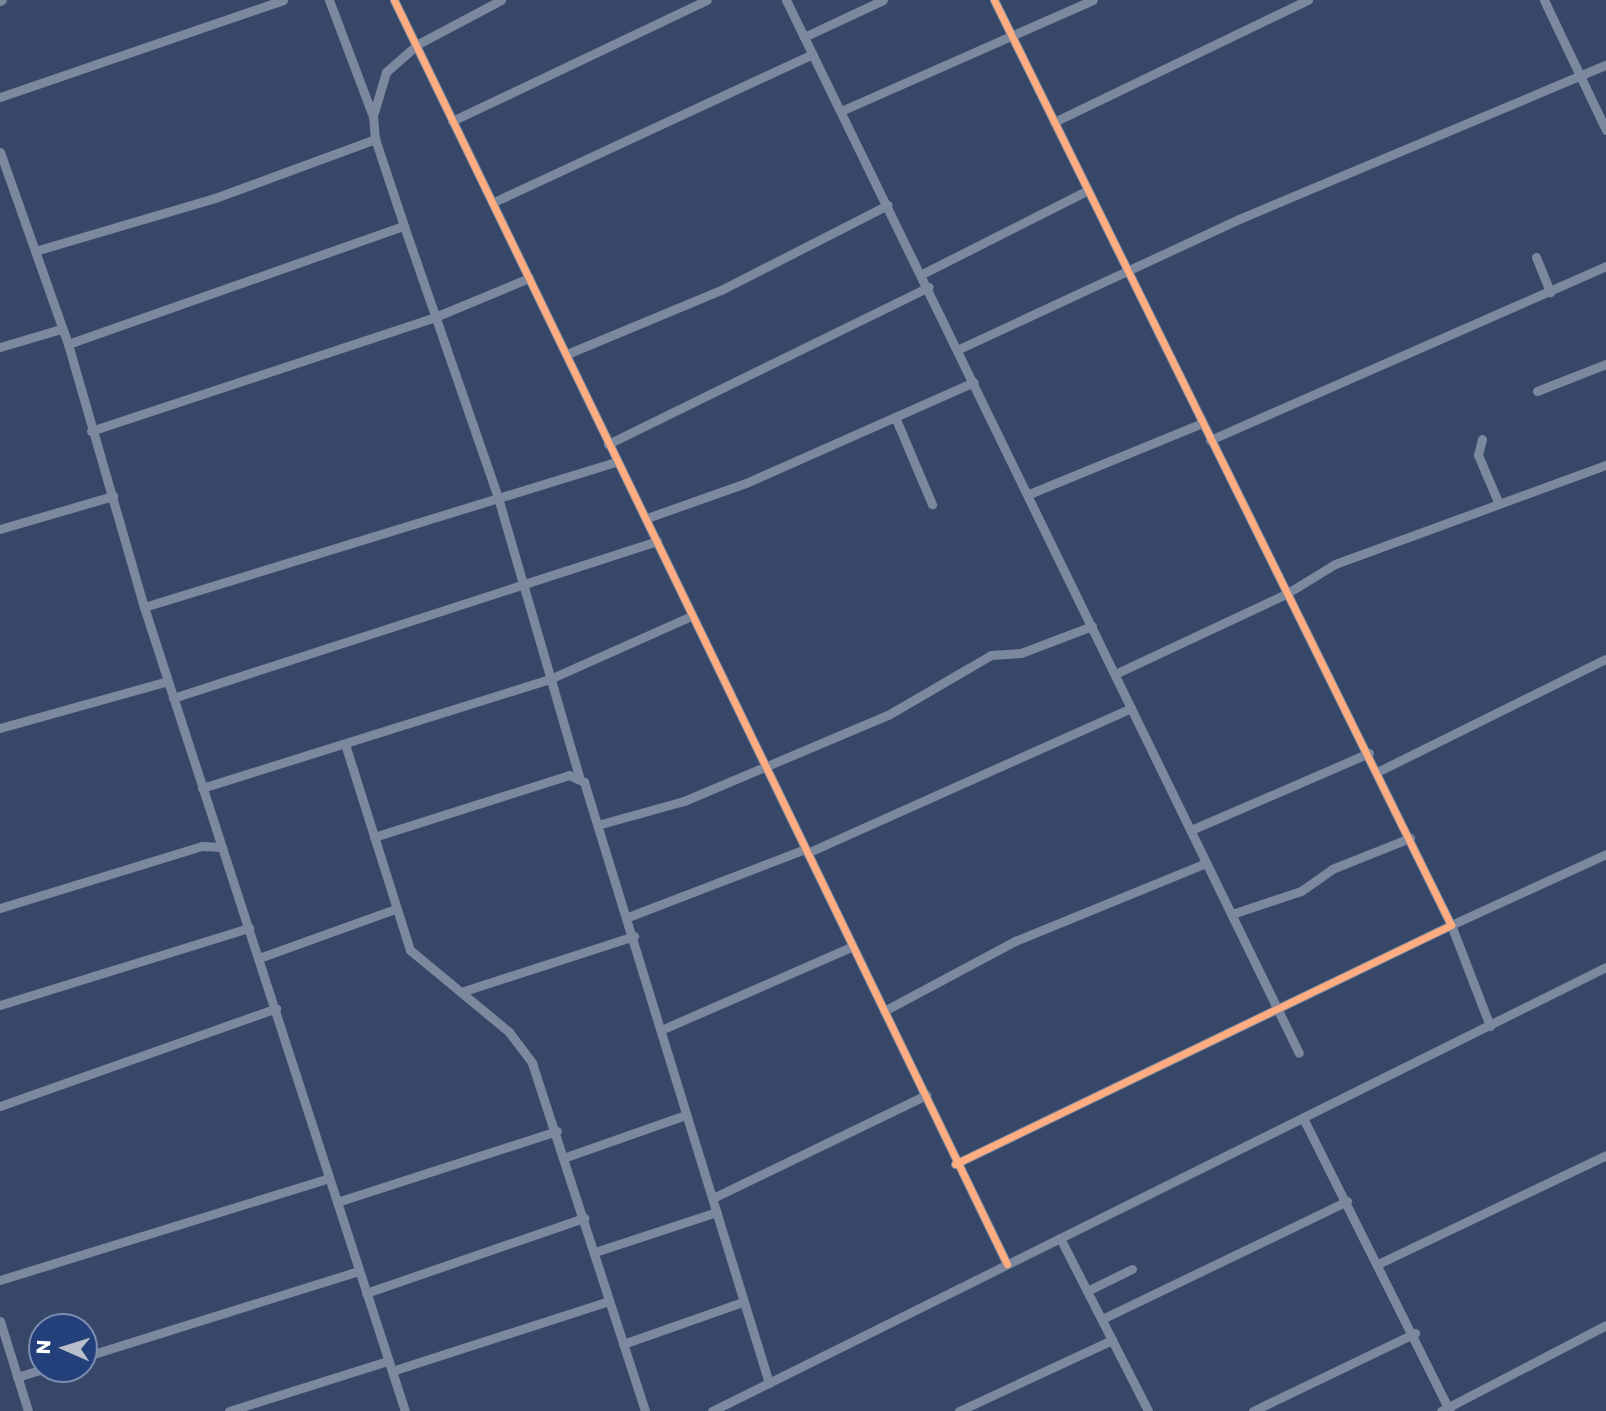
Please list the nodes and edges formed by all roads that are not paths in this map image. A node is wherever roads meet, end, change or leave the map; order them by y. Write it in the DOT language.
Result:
graph roads {
  1 [pos="284,0"];
  2 [pos="329,0"];
  3 [pos="394,0"];
  4 [pos="501,0"];
  5 [pos="707,0"];
  6 [pos="786,0"];
  7 [pos="883,0"];
  8 [pos="994,0"];
  9 [pos="1093,0"];
  10 [pos="1308,0"];
  11 [pos="1544,0"];
  12 [pos="1012,36"];
  13 [pos="804,37"];
  14 [pos="418,44"];
  15 [pos="812,54"];
  16 [pos="1606,65"];
  17 [pos="1580,75"];
  18 [pos="0,97"];
  19 [pos="841,111"];
  20 [pos="373,116"];
  21 [pos="452,121"];
  22 [pos="1055,122"];
  23 [pos="1606,130"];
  24 [pos="375,139"];
  25 [pos="0,152"];
  26 [pos="2,163"];
  27 [pos="1088,190"];
  28 [pos="496,201"];
  29 [pos="888,205"];
  30 [pos="404,226"];
  31 [pos="35,251"];
  32 [pos="1535,257"];
  33 [pos="1606,266"];
  34 [pos="1129,271"];
  35 [pos="922,274"];
  36 [pos="529,278"];
  37 [pos="929,287"];
  38 [pos="1550,292"];
  39 [pos="435,317"];
  40 [pos="61,329"];
  41 [pos="68,344"];
  42 [pos="0,347"];
  43 [pos="959,349"];
  44 [pos="567,354"];
  45 [pos="1606,364"];
  46 [pos="974,382"];
  47 [pos="1537,391"];
  48 [pos="895,417"];
  49 [pos="1202,423"];
  50 [pos="90,431"];
  51 [pos="1482,439"];
  52 [pos="1210,440"];
  53 [pos="608,443"];
  54 [pos="616,462"];
  55 [pos="1606,465"];
  56 [pos="1029,494"];
  57 [pos="113,496"];
  58 [pos="499,501"];
  59 [pos="932,504"];
  60 [pos="1499,504"];
  61 [pos="647,518"];
  62 [pos="0,529"];
  63 [pos="657,541"];
  64 [pos="522,586"];
  65 [pos="1286,594"];
  66 [pos="144,607"];
  67 [pos="689,617"];
  68 [pos="1092,626"];
  69 [pos="1606,659"];
  70 [pos="1115,674"];
  71 [pos="552,677"];
  72 [pos="168,681"];
  73 [pos="173,698"];
  74 [pos="1131,708"];
  75 [pos="0,728"];
  76 [pos="345,744"];
  77 [pos="1369,753"];
  78 [pos="766,767"];
  79 [pos="1379,771"];
  80 [pos="579,777"];
  81 [pos="202,788"];
  82 [pos="601,824"];
  83 [pos="1191,831"];
  84 [pos="374,837"];
  85 [pos="1410,838"];
  86 [pos="222,847"];
  87 [pos="806,851"];
  88 [pos="1606,854"];
  89 [pos="1206,863"];
  90 [pos="0,908"];
  91 [pos="395,909"];
  92 [pos="1232,914"];
  93 [pos="628,917"];
  94 [pos="1451,925"];
  95 [pos="249,928"];
  96 [pos="634,936"];
  97 [pos="851,947"];
  98 [pos="259,958"];
  99 [pos="1606,967"];
  100 [pos="461,992"];
  101 [pos="0,1005"];
  102 [pos="276,1008"];
  103 [pos="1279,1008"];
  104 [pos="884,1011"];
  105 [pos="1490,1026"];
  106 [pos="661,1030"];
  107 [pos="1299,1053"];
  108 [pos="926,1096"];
  109 [pos="0,1106"];
  110 [pos="685,1115"];
  111 [pos="1304,1120"];
  112 [pos="557,1131"];
  113 [pos="1606,1155"];
  114 [pos="566,1157"];
  115 [pos="955,1164"];
  116 [pos="329,1178"];
  117 [pos="713,1198"];
  118 [pos="1347,1200"];
  119 [pos="337,1202"];
  120 [pos="717,1212"];
  121 [pos="584,1218"];
  122 [pos="1060,1238"];
  123 [pos="595,1252"];
  124 [pos="1380,1263"];
  125 [pos="1007,1264"];
  126 [pos="1132,1269"];
  127 [pos="359,1272"];
  128 [pos="0,1280"];
  129 [pos="1087,1291"];
  130 [pos="366,1293"];
  131 [pos="609,1301"];
  132 [pos="742,1302"];
  133 [pos="1101,1319"];
  134 [pos="0,1321"];
  135 [pos="1606,1325"];
  136 [pos="1415,1333"];
  137 [pos="1112,1340"];
  138 [pos="623,1344"];
  139 [pos="98,1353"];
  140 [pos="390,1366"];
  141 [pos="28,1374"];
  142 [pos="17,1377"];
  143 [pos="769,1383"];
  144 [pos="1446,1410"];
  145 [pos="28,1411"];
  146 [pos="229,1411"];
  147 [pos="405,1411"];
  148 [pos="645,1411"];
  149 [pos="712,1411"];
  150 [pos="959,1411"];
  151 [pos="1148,1411"];
  152 [pos="1252,1411"];
  1 -- 18 [label="street"];
  2 -- 20 [label="street"];
  3 -- 14 [label="street"];
  4 -- 14 [label="street"];
  5 -- 21 [label="street"];
  6 -- 13 [label="street"];
  7 -- 13 [label="street"];
  8 -- 12 [label="street"];
  9 -- 12 [label="street"];
  10 -- 22 [label="street"];
  11 -- 17 [label="street"];
  12 -- 19 [label="street"];
  12 -- 22 [label="street"];
  13 -- 15 [label="street"];
  14 -- 20 [label="street"];
  14 -- 21 [label="street"];
  15 -- 19 [label="street"];
  15 -- 28 [label="street"];
  16 -- 17 [label="street"];
  17 -- 23 [label="street"];
  17 -- 34 [label="street"];
  19 -- 29 [label="street"];
  20 -- 24 [label="street"];
  21 -- 28 [label="street"];
  22 -- 27 [label="street"];
  24 -- 30 [label="street"];
  24 -- 31 [label="street"];
  25 -- 26 [label="street"];
  26 -- 31 [label="street"];
  27 -- 34 [label="street"];
  27 -- 35 [label="street"];
  28 -- 36 [label="street"];
  29 -- 35 [label="street"];
  29 -- 44 [label="street"];
  30 -- 39 [label="street"];
  30 -- 41 [label="street"];
  31 -- 40 [label="street"];
  32 -- 38 [label="street"];
  33 -- 38 [label="street"];
  34 -- 43 [label="street"];
  34 -- 49 [label="street"];
  35 -- 37 [label="street"];
  36 -- 39 [label="street"];
  36 -- 44 [label="street"];
  37 -- 43 [label="street"];
  37 -- 53 [label="street"];
  38 -- 52 [label="street"];
  39 -- 50 [label="street"];
  39 -- 58 [label="street"];
  40 -- 41 [label="street"];
  40 -- 42 [label="street"];
  41 -- 50 [label="street"];
  43 -- 46 [label="street"];
  44 -- 53 [label="street"];
  45 -- 47 [label="street"];
  46 -- 48 [label="street"];
  46 -- 56 [label="street"];
  48 -- 59 [label="street"];
  48 -- 61 [label="street"];
  49 -- 52 [label="street"];
  49 -- 56 [label="street"];
  50 -- 57 [label="street"];
  51 -- 60 [label="street"];
  52 -- 65 [label="street"];
  53 -- 54 [label="street"];
  54 -- 58 [label="street"];
  54 -- 61 [label="street"];
  55 -- 60 [label="street"];
  56 -- 68 [label="street"];
  57 -- 62 [label="street"];
  57 -- 66 [label="street"];
  58 -- 64 [label="street"];
  58 -- 66 [label="street"];
  60 -- 65 [label="street"];
  61 -- 63 [label="street"];
  63 -- 64 [label="street"];
  63 -- 67 [label="street"];
  64 -- 71 [label="street"];
  64 -- 73 [label="street"];
  65 -- 70 [label="street"];
  65 -- 77 [label="street"];
  66 -- 72 [label="street"];
  67 -- 71 [label="street"];
  67 -- 78 [label="street"];
  68 -- 70 [label="street"];
  68 -- 78 [label="street"];
  69 -- 79 [label="street"];
  70 -- 74 [label="street"];
  71 -- 76 [label="street"];
  71 -- 80 [label="street"];
  72 -- 73 [label="street"];
  72 -- 75 [label="street"];
  73 -- 81 [label="street"];
  74 -- 83 [label="street"];
  74 -- 87 [label="street"];
  76 -- 81 [label="street"];
  76 -- 84 [label="street"];
  77 -- 79 [label="street"];
  77 -- 83 [label="street"];
  78 -- 82 [label="street"];
  78 -- 87 [label="street"];
  79 -- 85 [label="street"];
  80 -- 82 [label="street"];
  80 -- 84 [label="street"];
  81 -- 86 [label="street"];
  82 -- 93 [label="street"];
  83 -- 89 [label="street"];
  84 -- 91 [label="street"];
  85 -- 92 [label="street"];
  85 -- 94 [label="street"];
  86 -- 90 [label="street"];
  86 -- 95 [label="street"];
  87 -- 93 [label="street"];
  87 -- 97 [label="street"];
  88 -- 94 [label="street"];
  89 -- 92 [label="street"];
  89 -- 104 [label="street"];
  91 -- 98 [label="street"];
  91 -- 100 [label="street"];
  92 -- 103 [label="street"];
  93 -- 96 [label="street"];
  94 -- 103 [label="street"];
  94 -- 105 [label="street"];
  95 -- 98 [label="street"];
  95 -- 101 [label="street"];
  96 -- 100 [label="street"];
  96 -- 106 [label="street"];
  97 -- 104 [label="street"];
  97 -- 106 [label="street"];
  98 -- 102 [label="street"];
  99 -- 105 [label="street"];
  100 -- 112 [label="street"];
  102 -- 109 [label="street"];
  102 -- 116 [label="street"];
  103 -- 107 [label="street"];
  103 -- 115 [label="street"];
  104 -- 108 [label="street"];
  105 -- 111 [label="street"];
  106 -- 110 [label="street"];
  108 -- 115 [label="street"];
  108 -- 117 [label="street"];
  110 -- 114 [label="street"];
  110 -- 117 [label="street"];
  111 -- 118 [label="street"];
  111 -- 122 [label="street"];
  112 -- 114 [label="street"];
  112 -- 119 [label="street"];
  113 -- 124 [label="street"];
  114 -- 121 [label="street"];
  115 -- 125 [label="street"];
  116 -- 119 [label="street"];
  116 -- 128 [label="street"];
  117 -- 120 [label="street"];
  118 -- 124 [label="street"];
  118 -- 133 [label="street"];
  119 -- 127 [label="street"];
  120 -- 123 [label="street"];
  120 -- 132 [label="street"];
  121 -- 123 [label="street"];
  121 -- 130 [label="street"];
  122 -- 125 [label="street"];
  122 -- 129 [label="street"];
  123 -- 131 [label="street"];
  124 -- 136 [label="street"];
  125 -- 143 [label="street"];
  126 -- 129 [label="street"];
  127 -- 130 [label="street"];
  127 -- 139 [label="street"];
  129 -- 133 [label="street"];
  130 -- 140 [label="street"];
  131 -- 138 [label="street"];
  131 -- 140 [label="street"];
  132 -- 138 [label="street"];
  132 -- 143 [label="street"];
  133 -- 137 [label="street"];
  134 -- 142 [label="street"];
  135 -- 144 [label="street"];
  136 -- 144 [label="street"];
  136 -- 152 [label="street"];
  137 -- 150 [label="street"];
  137 -- 151 [label="street"];
  138 -- 148 [label="street"];
  140 -- 146 [label="street"];
  140 -- 147 [label="street"];
  141 -- 142 [label="street"];
  142 -- 145 [label="street"];
  143 -- 149 [label="street"];
}
